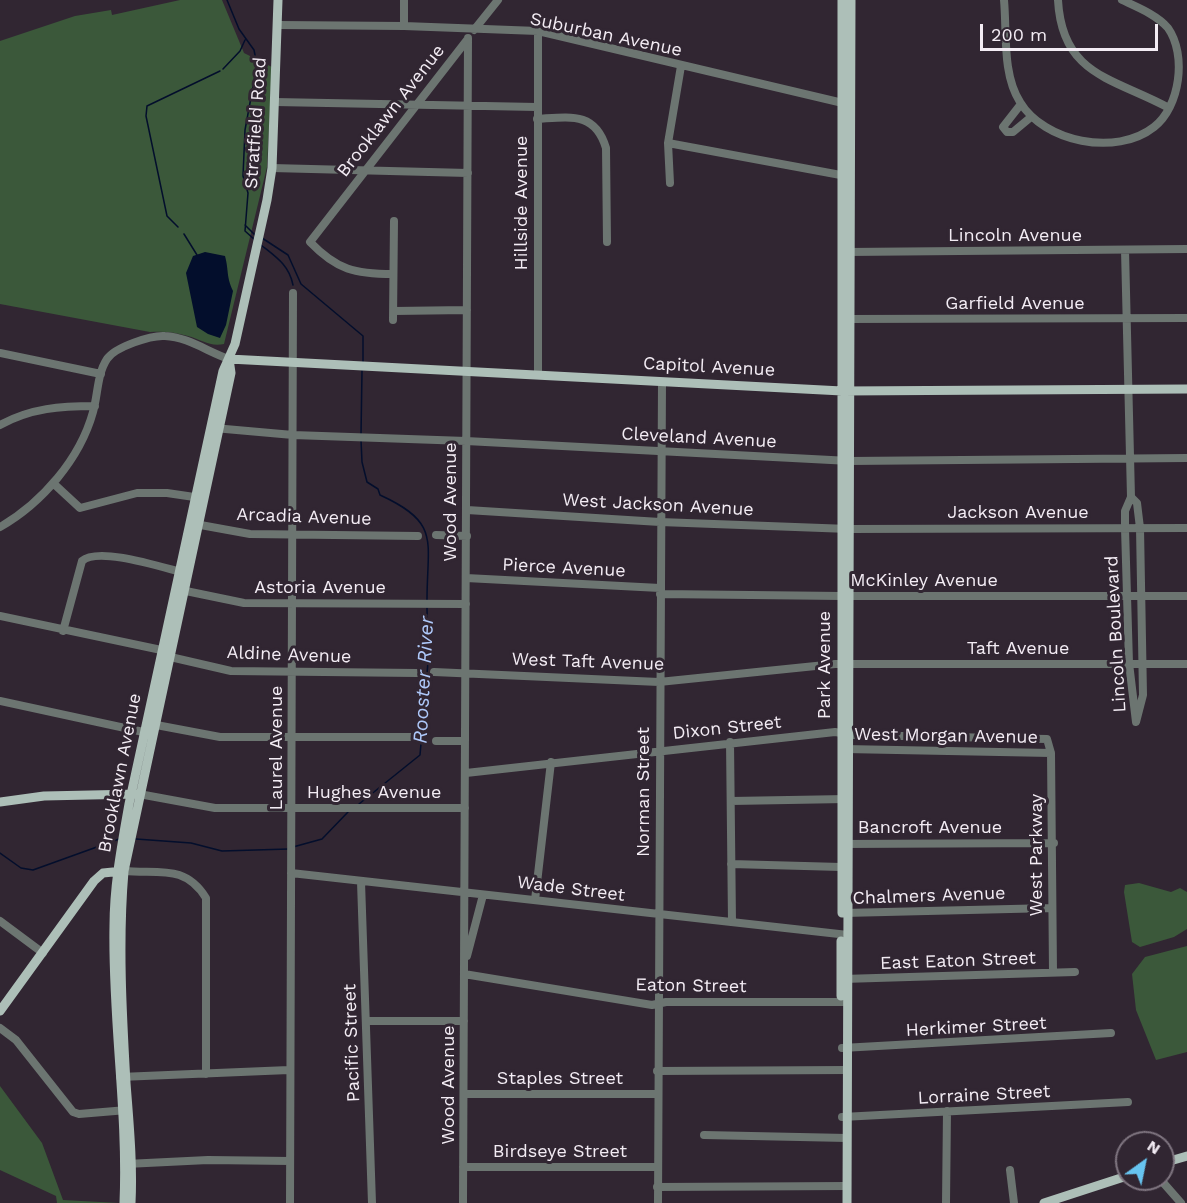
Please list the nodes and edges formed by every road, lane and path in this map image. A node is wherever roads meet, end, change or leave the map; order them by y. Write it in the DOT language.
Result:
graph roads {
  1 [pos="278,0"];
  2 [pos="404,0"];
  3 [pos="498,0"];
  4 [pos="842,0"];
  5 [pos="851,0"];
  6 [pos="1004,0"];
  7 [pos="1058,0"];
  8 [pos="1122,0"];
  9 [pos="279,26"];
  10 [pos="404,26"];
  11 [pos="475,29"];
  12 [pos="538,31"];
  13 [pos="468,38"];
  14 [pos="681,66"];
  15 [pos="275,102"];
  16 [pos="417,104"];
  17 [pos="469,104"];
  18 [pos="847,104"];
  19 [pos="1021,104"];
  20 [pos="537,107"];
  21 [pos="1169,108"];
  22 [pos="1031,117"];
  23 [pos="537,119"];
  24 [pos="668,143"];
  25 [pos="272,168"];
  26 [pos="367,170"];
  27 [pos="468,173"];
  28 [pos="847,176"];
  29 [pos="670,183"];
  30 [pos="393,221"];
  31 [pos="1187,241"];
  32 [pos="607,242"];
  33 [pos="256,248"];
  34 [pos="1178,249"];
  35 [pos="1187,249"];
  36 [pos="1125,250"];
  37 [pos="847,253"];
  38 [pos="393,274"];
  39 [pos="293,293"];
  40 [pos="394,310"];
  41 [pos="467,310"];
  42 [pos="1128,318"];
  43 [pos="1187,318"];
  44 [pos="847,319"];
  45 [pos="393,320"];
  46 [pos="0,353"];
  47 [pos="230,359"];
  48 [pos="293,364"];
  49 [pos="467,372"];
  50 [pos="101,374"];
  51 [pos="538,374"];
  52 [pos="662,382"];
  53 [pos="1130,388"];
  54 [pos="1187,388"];
  55 [pos="847,391"];
  56 [pos="95,406"];
  57 [pos="0,426"];
  58 [pos="214,428"];
  59 [pos="293,435"];
  60 [pos="466,441"];
  61 [pos="660,452"];
  62 [pos="1131,458"];
  63 [pos="1187,458"];
  64 [pos="846,460"];
  65 [pos="53,483"];
  66 [pos="1131,497"];
  67 [pos="200,498"];
  68 [pos="467,510"];
  69 [pos="660,522"];
  70 [pos="193,523"];
  71 [pos="0,527"];
  72 [pos="845,528"];
  73 [pos="1125,528"];
  74 [pos="1140,528"];
  75 [pos="1187,528"];
  76 [pos="292,534"];
  77 [pos="436,535"];
  78 [pos="418,536"];
  79 [pos="467,536"];
  80 [pos="183,572"];
  81 [pos="466,578"];
  82 [pos="179,590"];
  83 [pos="660,591"];
  84 [pos="845,596"];
  85 [pos="1127,596"];
  86 [pos="1142,596"];
  87 [pos="1187,596"];
  88 [pos="291,603"];
  89 [pos="466,604"];
  90 [pos="0,616"];
  91 [pos="63,631"];
  92 [pos="165,653"];
  93 [pos="1129,663"];
  94 [pos="845,664"];
  95 [pos="1142,664"];
  96 [pos="1187,664"];
  97 [pos="293,671"];
  98 [pos="434,672"];
  99 [pos="466,672"];
  100 [pos="417,673"];
  101 [pos="659,682"];
  102 [pos="0,701"];
  103 [pos="149,728"];
  104 [pos="845,733"];
  105 [pos="291,736"];
  106 [pos="416,737"];
  107 [pos="1047,739"];
  108 [pos="436,741"];
  109 [pos="465,741"];
  110 [pos="730,742"];
  111 [pos="845,749"];
  112 [pos="659,750"];
  113 [pos="1051,753"];
  114 [pos="551,762"];
  115 [pos="466,773"];
  116 [pos="135,794"];
  117 [pos="845,799"];
  118 [pos="731,801"];
  119 [pos="0,802"];
  120 [pos="292,808"];
  121 [pos="465,808"];
  122 [pos="845,843"];
  123 [pos="1054,843"];
  124 [pos="730,864"];
  125 [pos="841,867"];
  126 [pos="121,871"];
  127 [pos="291,873"];
  128 [pos="361,882"];
  129 [pos="464,892"];
  130 [pos="483,895"];
  131 [pos="535,900"];
  132 [pos="1052,908"];
  133 [pos="845,913"];
  134 [pos="659,915"];
  135 [pos="0,921"];
  136 [pos="732,922"];
  137 [pos="844,934"];
  138 [pos="43,953"];
  139 [pos="464,970"];
  140 [pos="1053,972"];
  141 [pos="1075,972"];
  142 [pos="845,979"];
  143 [pos="844,1002"];
  144 [pos="658,1004"];
  145 [pos="0,1011"];
  146 [pos="367,1021"];
  147 [pos="464,1021"];
  148 [pos="0,1028"];
  149 [pos="1111,1033"];
  150 [pos="844,1048"];
  151 [pos="289,1070"];
  152 [pos="844,1070"];
  153 [pos="657,1071"];
  154 [pos="207,1074"];
  155 [pos="122,1077"];
  156 [pos="464,1094"];
  157 [pos="656,1095"];
  158 [pos="1128,1102"];
  159 [pos="125,1110"];
  160 [pos="947,1111"];
  161 [pos="844,1117"];
  162 [pos="704,1135"];
  163 [pos="844,1138"];
  164 [pos="290,1161"];
  165 [pos="129,1164"];
  166 [pos="464,1167"];
  167 [pos="657,1167"];
  168 [pos="1010,1170"];
  169 [pos="1115,1180"];
  170 [pos="844,1186"];
  171 [pos="657,1187"];
  172 [pos="1170,1191"];
  173 [pos="124,1203"];
  174 [pos="131,1203"];
  175 [pos="290,1203"];
  176 [pos="372,1203"];
  177 [pos="463,1203"];
  178 [pos="657,1203"];
  179 [pos="841,1203"];
  180 [pos="847,1203"];
  181 [pos="946,1203"];
  182 [pos="1014,1203"];
  183 [pos="1044,1203"];
  184 [pos="1181,1203"];
  1 -- 9 [label="main road, Stratfield Road"];
  2 -- 10 [label="street"];
  3 -- 11 [label="street, Brooklawn Avenue"];
  4 -- 18 [label="main road, Park Avenue"];
  5 -- 18 [label="main road, Park Avenue"];
  6 -- 19 [label="street"];
  7 -- 21 [label="street"];
  8 -- 21 [label="street"];
  9 -- 10 [label="street, Suburban Avenue"];
  9 -- 15 [label="main road, Stratfield Road"];
  10 -- 11 [label="street, Suburban Avenue"];
  11 -- 12 [label="street, Suburban Avenue"];
  11 -- 13 [label="street, Brooklawn Avenue"];
  12 -- 14 [label="street, Suburban Avenue"];
  12 -- 20 [label="street, Hillside Avenue"];
  13 -- 16 [label="street, Brooklawn Avenue"];
  13 -- 17 [label="street, Wood Avenue"];
  14 -- 18 [label="street, Suburban Avenue"];
  14 -- 24 [label="street"];
  15 -- 16 [label="street"];
  15 -- 25 [label="main road, Stratfield Road"];
  16 -- 17 [label="street"];
  16 -- 26 [label="street, Brooklawn Avenue"];
  17 -- 20 [label="street"];
  17 -- 27 [label="street, Wood Avenue"];
  18 -- 28 [label="main road, Park Avenue"];
  19 -- 22 [label="street"];
  19 -- 22 [label="street"];
  20 -- 23 [label="street, Hillside Avenue"];
  21 -- 22 [label="street"];
  23 -- 32 [label="street"];
  23 -- 51 [label="street, Hillside Avenue"];
  24 -- 28 [label="street"];
  24 -- 29 [label="street"];
  25 -- 26 [label="street"];
  25 -- 33 [label="main road, Stratfield Road"];
  26 -- 27 [label="street"];
  26 -- 38 [label="street, Brooklawn Avenue"];
  27 -- 41 [label="street, Wood Avenue"];
  28 -- 37 [label="main road, Park Avenue"];
  30 -- 38 [label="street"];
  31 -- 34 [label="street"];
  33 -- 47 [label="main road, Brooklawn Avenue"];
  34 -- 35 [label="street, Lincoln Avenue"];
  34 -- 36 [label="street, Lincoln Avenue"];
  36 -- 37 [label="street, Lincoln Avenue"];
  36 -- 42 [label="street, Lincoln Boulevard"];
  37 -- 44 [label="main road, Park Avenue"];
  38 -- 40 [label="street"];
  39 -- 48 [label="street, Laurel Avenue"];
  40 -- 41 [label="street"];
  40 -- 45 [label="street"];
  41 -- 49 [label="street, Wood Avenue"];
  42 -- 43 [label="street, Garfield Avenue"];
  42 -- 44 [label="street, Garfield Avenue"];
  42 -- 53 [label="street, Lincoln Boulevard"];
  44 -- 55 [label="main road, Park Avenue"];
  46 -- 50 [label="street"];
  47 -- 48 [label="main road, Capitol Avenue"];
  47 -- 50 [label="street"];
  47 -- 58 [label="main road, Brooklawn Avenue"];
  48 -- 49 [label="main road, Capitol Avenue"];
  48 -- 59 [label="street, Laurel Avenue"];
  49 -- 51 [label="main road, Capitol Avenue"];
  49 -- 60 [label="street, Wood Avenue"];
  50 -- 56 [label="street"];
  51 -- 52 [label="main road, Capitol Avenue"];
  52 -- 55 [label="main road, Capitol Avenue"];
  52 -- 61 [label="street, Norman Street"];
  53 -- 54 [label="main road, Capitol Avenue"];
  53 -- 55 [label="main road, Capitol Avenue"];
  53 -- 62 [label="street, Lincoln Boulevard"];
  55 -- 64 [label="main road, Park Avenue"];
  56 -- 57 [label="street"];
  56 -- 65 [label="street"];
  58 -- 59 [label="street, Cleveland Avenue"];
  58 -- 67 [label="main road, Brooklawn Avenue"];
  59 -- 60 [label="street, Cleveland Avenue"];
  59 -- 76 [label="street, Laurel Avenue"];
  60 -- 61 [label="street, Cleveland Avenue"];
  60 -- 68 [label="street, Wood Avenue"];
  61 -- 64 [label="street, Cleveland Avenue"];
  61 -- 69 [label="street, Norman Street"];
  62 -- 63 [label="street, Cleveland Avenue"];
  62 -- 64 [label="street, Cleveland Avenue"];
  62 -- 66 [label="street, Lincoln Boulevard"];
  64 -- 72 [label="main road, Park Avenue"];
  65 -- 67 [label="street"];
  65 -- 71 [label="street"];
  66 -- 73 [label="street, Lincoln Boulevard"];
  66 -- 74 [label="street, Lincoln Boulevard"];
  67 -- 70 [label="main road, Brooklawn Avenue"];
  68 -- 69 [label="street, West Jackson Avenue"];
  68 -- 79 [label="street, Wood Avenue"];
  69 -- 72 [label="street, West Jackson Avenue"];
  69 -- 83 [label="street, Norman Street"];
  70 -- 76 [label="street, Arcadia Avenue"];
  70 -- 80 [label="main road, Brooklawn Avenue"];
  72 -- 73 [label="street, Jackson Avenue"];
  72 -- 84 [label="main road, Park Avenue"];
  73 -- 74 [label="street, Jackson Avenue"];
  73 -- 85 [label="street, Lincoln Boulevard"];
  74 -- 75 [label="street, Jackson Avenue"];
  74 -- 86 [label="street, Lincoln Boulevard"];
  76 -- 78 [label="street, Arcadia Avenue"];
  76 -- 88 [label="street, Laurel Avenue"];
  77 -- 79 [label="street"];
  79 -- 81 [label="street, Wood Avenue"];
  80 -- 82 [label="main road, Brooklawn Avenue"];
  80 -- 91 [label="street"];
  81 -- 83 [label="street, Pierce Avenue"];
  81 -- 89 [label="street, Wood Avenue"];
  82 -- 88 [label="street, Astoria Avenue"];
  82 -- 92 [label="main road, Brooklawn Avenue"];
  83 -- 84 [label="street, McKinley Avenue"];
  83 -- 101 [label="street, Norman Street"];
  84 -- 85 [label="street, McKinley Avenue"];
  84 -- 94 [label="main road, Park Avenue"];
  85 -- 86 [label="street, McKinley Avenue"];
  85 -- 93 [label="street, Lincoln Boulevard"];
  86 -- 87 [label="street, McKinley Avenue"];
  86 -- 95 [label="street, Lincoln Boulevard"];
  88 -- 89 [label="street, Astoria Avenue"];
  88 -- 97 [label="street, Laurel Avenue"];
  89 -- 99 [label="street, Wood Avenue"];
  90 -- 91 [label="street, Aldine Avenue"];
  91 -- 92 [label="street, Aldine Avenue"];
  92 -- 97 [label="street, Aldine Avenue"];
  92 -- 103 [label="main road, Brooklawn Avenue"];
  93 -- 94 [label="street, Taft Avenue"];
  93 -- 95 [label="street, Taft Avenue"];
  93 -- 95 [label="street, Lincoln Boulevard"];
  94 -- 101 [label="street, West Taft Avenue"];
  94 -- 104 [label="main road, Park Avenue"];
  95 -- 96 [label="street, Taft Avenue"];
  97 -- 100 [label="street, Aldine Avenue"];
  97 -- 105 [label="street, Laurel Avenue"];
  98 -- 99 [label="street, West Taft Avenue"];
  99 -- 101 [label="street, West Taft Avenue"];
  99 -- 109 [label="street, Wood Avenue"];
  101 -- 112 [label="street, Norman Street"];
  102 -- 103 [label="street"];
  103 -- 105 [label="street"];
  103 -- 116 [label="main road, Brooklawn Avenue"];
  104 -- 107 [label="street, West Morgan Avenue"];
  104 -- 110 [label="street, Dixon Street"];
  104 -- 111 [label="main road, Park Avenue"];
  105 -- 106 [label="street"];
  105 -- 120 [label="street, Laurel Avenue"];
  107 -- 113 [label="street, West Parkway"];
  108 -- 109 [label="street"];
  109 -- 115 [label="street, Wood Avenue"];
  110 -- 112 [label="street, Dixon Street"];
  110 -- 118 [label="street"];
  111 -- 113 [label="street, West Morgan Avenue"];
  111 -- 117 [label="main road, Park Avenue"];
  112 -- 114 [label="street, Dixon Street"];
  112 -- 134 [label="street, Norman Street"];
  113 -- 123 [label="street, West Parkway"];
  114 -- 115 [label="street, Dixon Street"];
  114 -- 131 [label="street"];
  115 -- 121 [label="street, Wood Avenue"];
  116 -- 119 [label="main road"];
  116 -- 120 [label="street, Hughes Avenue"];
  116 -- 126 [label="main road, Brooklawn Avenue"];
  117 -- 118 [label="street"];
  117 -- 122 [label="main road, Park Avenue"];
  118 -- 124 [label="street"];
  120 -- 121 [label="street, Hughes Avenue"];
  120 -- 127 [label="street, Laurel Avenue"];
  121 -- 129 [label="street, Wood Avenue"];
  122 -- 123 [label="street, Bancroft Avenue"];
  122 -- 125 [label="main road, Park Avenue"];
  122 -- 133 [label="main road, Park Avenue"];
  123 -- 132 [label="street, West Parkway"];
  124 -- 125 [label="street"];
  124 -- 136 [label="street"];
  125 -- 133 [label="main road, Park Avenue"];
  126 -- 138 [label="main road"];
  126 -- 154 [label="street"];
  126 -- 155 [label="main road, Brooklawn Avenue"];
  127 -- 128 [label="street, Wade Street"];
  127 -- 151 [label="street, Laurel Avenue"];
  128 -- 129 [label="street, Wade Street"];
  128 -- 146 [label="street, Pacific Street"];
  129 -- 130 [label="street, Wade Street"];
  129 -- 139 [label="street, Wood Avenue"];
  130 -- 131 [label="street, Wade Street"];
  130 -- 139 [label="street, Wood Avenue"];
  131 -- 134 [label="street, Wade Street"];
  132 -- 133 [label="street, Chalmers Avenue"];
  132 -- 140 [label="street, West Parkway"];
  133 -- 137 [label="main road, Park Avenue"];
  134 -- 136 [label="street, Wade Street"];
  134 -- 144 [label="street, Norman Street"];
  135 -- 138 [label="street"];
  136 -- 137 [label="street, Wade Street"];
  137 -- 142 [label="main road, Park Avenue"];
  138 -- 145 [label="main road"];
  139 -- 144 [label="street, Eaton Street"];
  139 -- 147 [label="street, Wood Avenue"];
  140 -- 141 [label="street, East Eaton Street"];
  140 -- 142 [label="street, East Eaton Street"];
  142 -- 143 [label="main road, Park Avenue"];
  143 -- 144 [label="street, Eaton Street"];
  143 -- 150 [label="main road, Park Avenue"];
  144 -- 153 [label="street, Norman Street"];
  146 -- 147 [label="street"];
  146 -- 176 [label="street, Pacific Street"];
  147 -- 156 [label="street, Wood Avenue"];
  148 -- 159 [label="street"];
  149 -- 150 [label="street, Herkimer Street"];
  150 -- 152 [label="main road, Park Avenue"];
  151 -- 154 [label="street"];
  151 -- 164 [label="street, Laurel Avenue"];
  152 -- 153 [label="street"];
  152 -- 161 [label="main road, Park Avenue"];
  153 -- 157 [label="street, Norman Street"];
  154 -- 155 [label="street"];
  155 -- 159 [label="main road, Brooklawn Avenue"];
  156 -- 157 [label="street, Staples Street"];
  156 -- 166 [label="street, Wood Avenue"];
  157 -- 167 [label="street, Norman Street"];
  158 -- 160 [label="street, Lorraine Street"];
  159 -- 165 [label="main road, Brooklawn Avenue"];
  160 -- 161 [label="street, Lorraine Street"];
  160 -- 181 [label="street"];
  161 -- 163 [label="main road, Park Avenue"];
  162 -- 163 [label="street"];
  163 -- 170 [label="main road, Park Avenue"];
  164 -- 165 [label="street"];
  164 -- 175 [label="street, Laurel Avenue"];
  165 -- 173 [label="main road, Brooklawn Avenue"];
  165 -- 174 [label="main road, Brooklawn Avenue"];
  166 -- 167 [label="street, Birdseye Street"];
  166 -- 177 [label="street, Wood Avenue"];
  167 -- 171 [label="street, Norman Street"];
  168 -- 182 [label="street"];
  169 -- 183 [label="main road"];
  170 -- 171 [label="street"];
  170 -- 179 [label="main road, Park Avenue"];
  170 -- 180 [label="main road, Park Avenue"];
  171 -- 178 [label="street, Norman Street"];
  172 -- 184 [label="street"];
}
